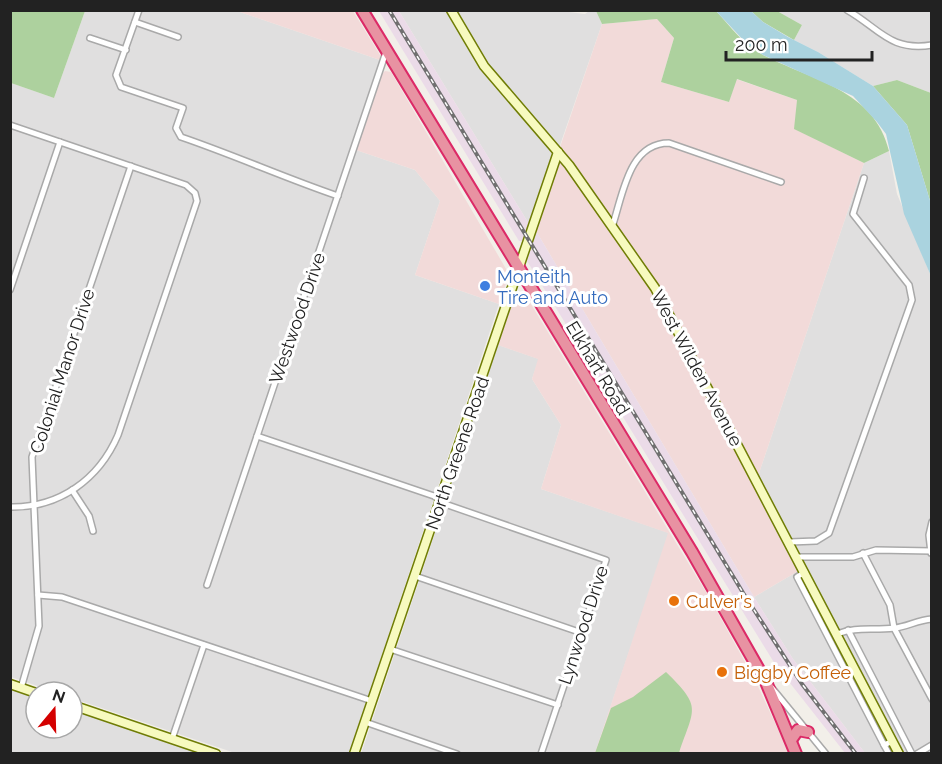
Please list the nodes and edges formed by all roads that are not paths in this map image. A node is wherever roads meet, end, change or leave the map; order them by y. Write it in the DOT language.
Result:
graph roads {
  1 [pos="139,10"];
  2 [pos="362,10"];
  3 [pos="451,10"];
  4 [pos="847,10"];
  5 [pos="135,22"];
  6 [pos="178,37"];
  7 [pos="90,38"];
  8 [pos="932,45"];
  9 [pos="126,50"];
  10 [pos="387,51"];
  11 [pos="10,125"];
  12 [pos="60,142"];
  13 [pos="558,152"];
  14 [pos="131,166"];
  15 [pos="864,178"];
  16 [pos="781,182"];
  17 [pos="338,196"];
  18 [pos="613,224"];
  19 [pos="519,267"];
  20 [pos="10,290"];
  21 [pos="257,436"];
  22 [pos="72,490"];
  23 [pos="441,501"];
  24 [pos="34,505"];
  25 [pos="10,507"];
  26 [pos="932,522"];
  27 [pos="93,531"];
  28 [pos="789,542"];
  29 [pos="863,553"];
  30 [pos="931,553"];
  31 [pos="797,557"];
  32 [pos="805,572"];
  33 [pos="415,576"];
  34 [pos="207,585"];
  35 [pos="38,595"];
  36 [pos="932,619"];
  37 [pos="894,628"];
  38 [pos="848,630"];
  39 [pos="582,633"];
  40 [pos="837,634"];
  41 [pos="204,645"];
  42 [pos="390,649"];
  43 [pos="844,657"];
  44 [pos="766,682"];
  45 [pos="10,684"];
  46 [pos="21,687"];
  47 [pos="24,688"];
  48 [pos="932,699"];
  49 [pos="372,701"];
  50 [pos="558,705"];
  51 [pos="84,709"];
  52 [pos="365,722"];
  53 [pos="808,732"];
  54 [pos="172,739"];
  55 [pos="791,740"];
  56 [pos="889,743"];
  57 [pos="932,745"];
  58 [pos="193,750"];
  59 [pos="216,753"];
  60 [pos="354,753"];
  61 [pos="457,753"];
  62 [pos="541,753"];
  63 [pos="796,753"];
  64 [pos="826,753"];
  65 [pos="889,753"];
  66 [pos="899,753"];
  67 [pos="912,753"];
  68 [pos="917,753"];
  1 -- 5 [label="street"];
  2 -- 10 [label="highway, Elkhart Road"];
  3 -- 13 [label="street, West Wilden Avenue"];
  4 -- 8 [label="street"];
  5 -- 6 [label="street"];
  5 -- 9 [label="street"];
  7 -- 9 [label="street"];
  9 -- 17 [label="street"];
  10 -- 17 [label="street, Westwood Drive"];
  10 -- 19 [label="highway, Elkhart Road"];
  11 -- 12 [label="street"];
  12 -- 14 [label="street"];
  12 -- 20 [label="street"];
  13 -- 18 [label="street, West Wilden Avenue"];
  13 -- 19 [label="street, North Greene Road"];
  14 -- 22 [label="street"];
  14 -- 24 [label="street, Colonial Manor Drive"];
  15 -- 28 [label="street"];
  16 -- 18 [label="street"];
  17 -- 21 [label="street, Westwood Drive"];
  18 -- 28 [label="street, West Wilden Avenue"];
  19 -- 23 [label="street, North Greene Road"];
  19 -- 44 [label="highway, Elkhart Road"];
  21 -- 23 [label="street"];
  21 -- 34 [label="street, Westwood Drive"];
  22 -- 24 [label="street"];
  22 -- 27 [label="street"];
  23 -- 33 [label="street, North Greene Road"];
  23 -- 39 [label="street, Lynwood Drive"];
  24 -- 25 [label="street"];
  24 -- 35 [label="street, Colonial Manor Drive"];
  26 -- 30 [label="street"];
  28 -- 31 [label="street, West Wilden Avenue"];
  29 -- 30 [label="street"];
  29 -- 31 [label="street"];
  29 -- 37 [label="street"];
  31 -- 32 [label="street, West Wilden Avenue"];
  32 -- 40 [label="street, West Wilden Avenue"];
  32 -- 43 [label="street"];
  33 -- 39 [label="street"];
  33 -- 42 [label="street, North Greene Road"];
  35 -- 41 [label="street"];
  35 -- 46 [label="street, Colonial Manor Drive"];
  36 -- 37 [label="street"];
  37 -- 38 [label="street"];
  37 -- 48 [label="street"];
  38 -- 40 [label="street"];
  38 -- 67 [label="street"];
  39 -- 50 [label="street, Lynwood Drive"];
  40 -- 43 [label="street, West Wilden Avenue"];
  41 -- 49 [label="street"];
  41 -- 54 [label="street"];
  42 -- 49 [label="street, North Greene Road"];
  42 -- 50 [label="street"];
  43 -- 56 [label="street, West Wilden Avenue"];
  44 -- 53 [label="street"];
  44 -- 55 [label="highway, Elkhart Road"];
  45 -- 46 [label="street"];
  46 -- 47 [label="street"];
  49 -- 52 [label="street, North Greene Road"];
  50 -- 62 [label="street, Lynwood Drive"];
  51 -- 54 [label="street"];
  52 -- 60 [label="street, North Greene Road"];
  52 -- 61 [label="street"];
  53 -- 55 [label="highway"];
  53 -- 64 [label="street"];
  54 -- 58 [label="street"];
  55 -- 63 [label="highway, Elkhart Road"];
  56 -- 65 [label="street"];
  56 -- 66 [label="street, West Wilden Avenue"];
  57 -- 68 [label="street"];
  58 -- 59 [label="street"];
}
